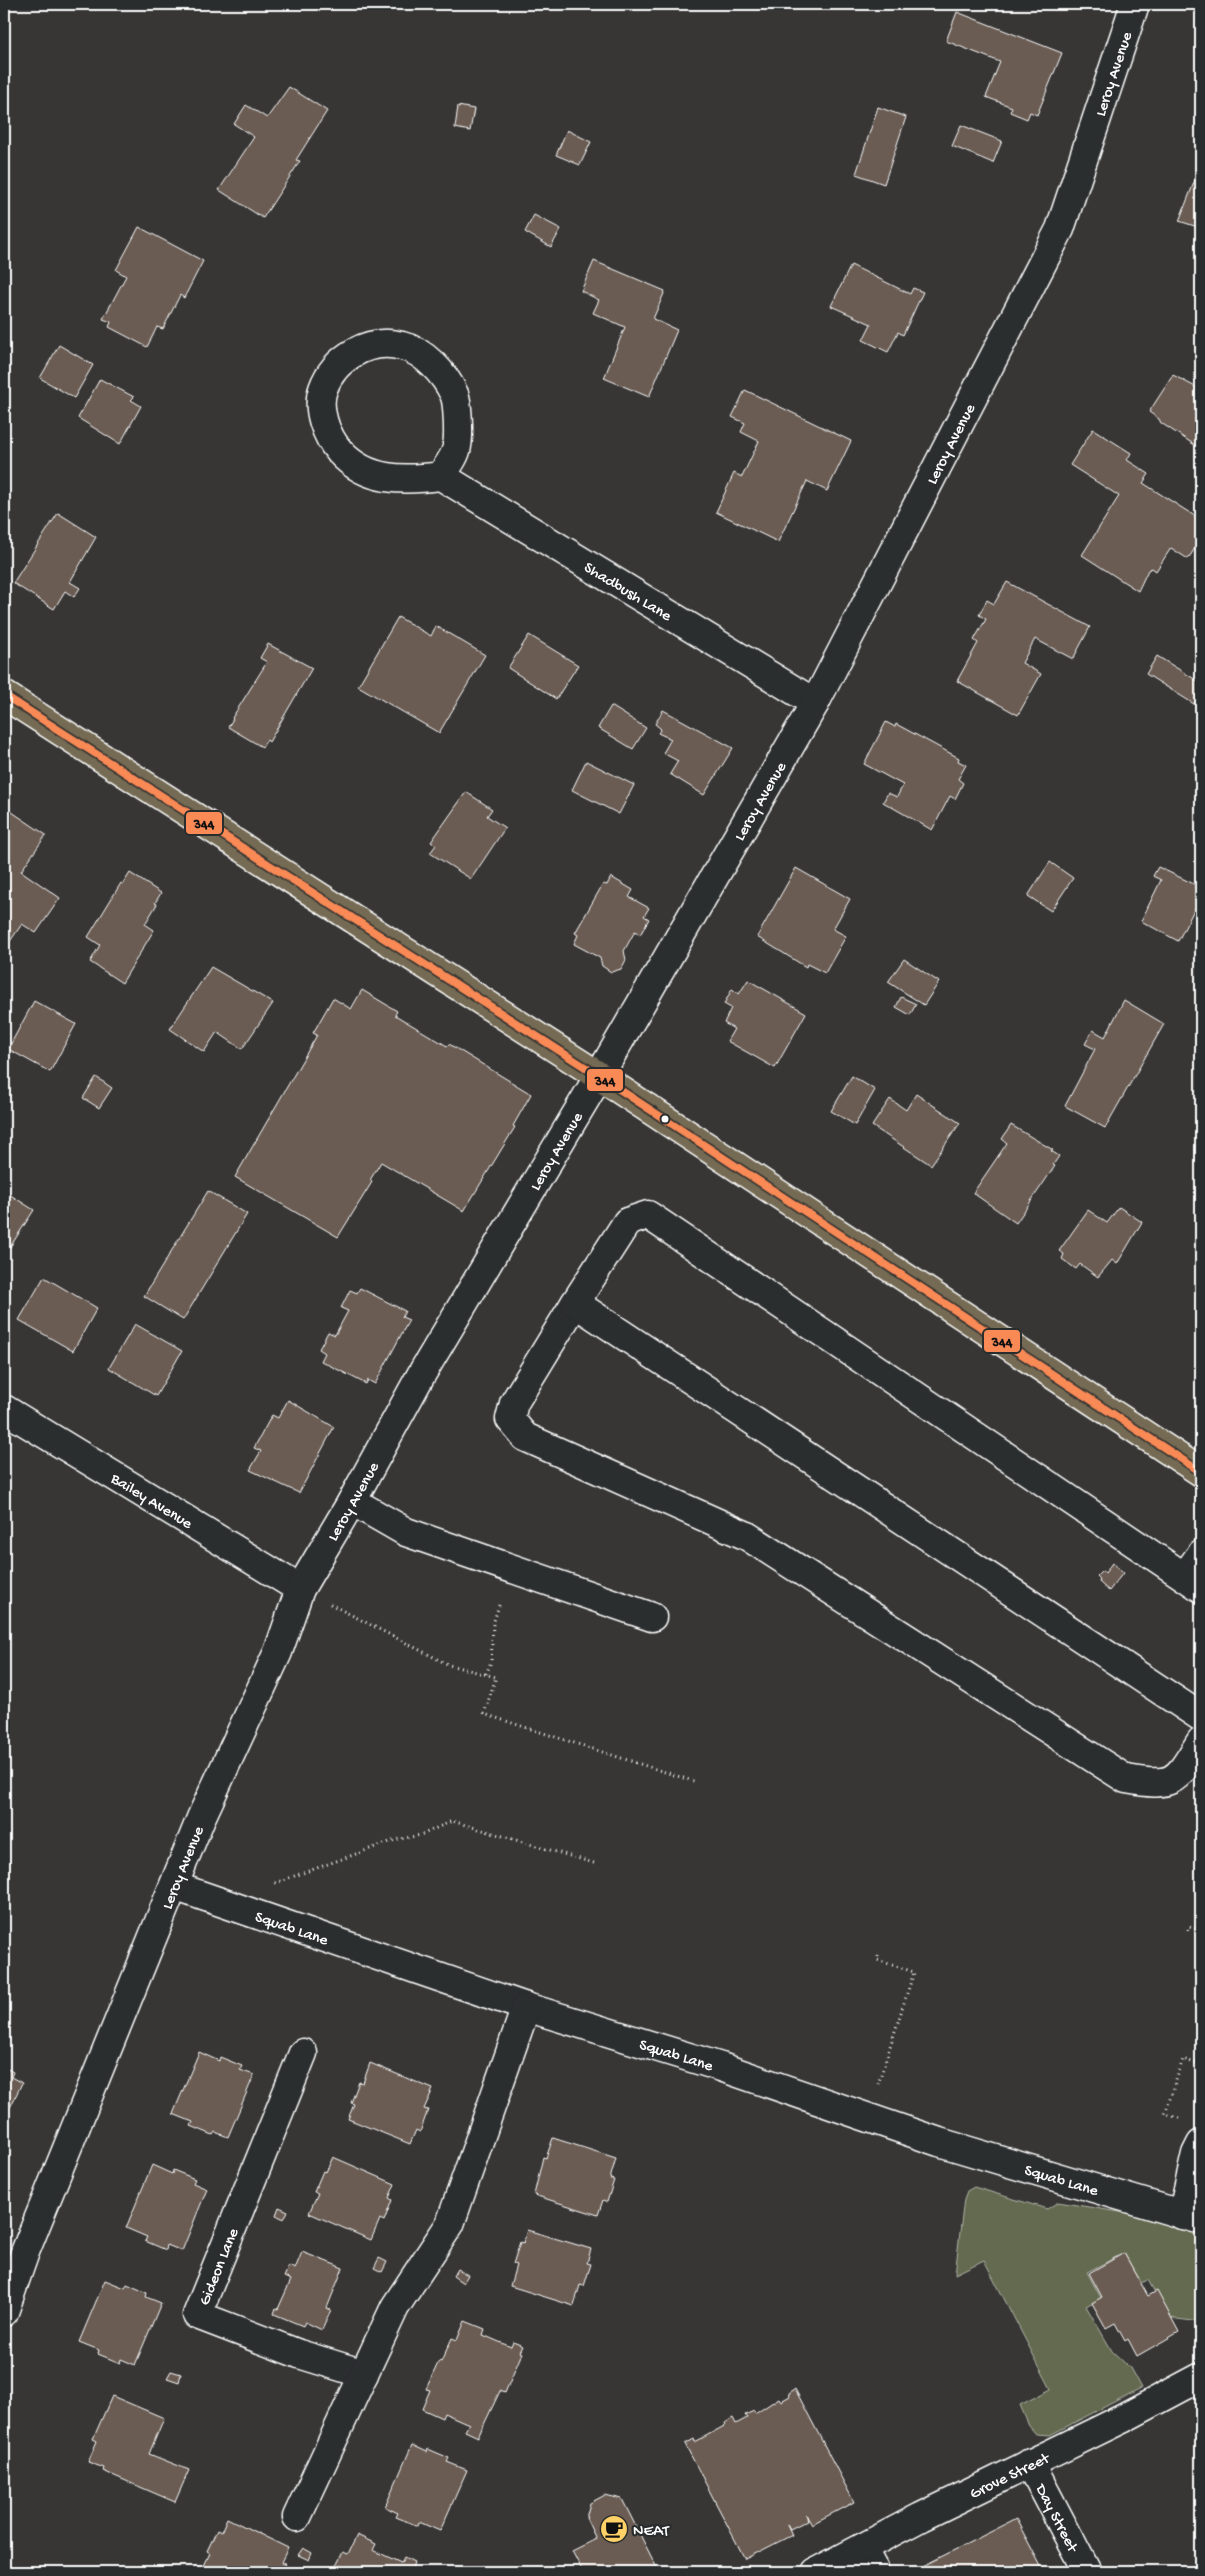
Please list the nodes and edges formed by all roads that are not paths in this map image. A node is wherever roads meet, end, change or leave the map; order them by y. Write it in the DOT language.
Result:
graph roads {
  1 [pos="1135,4"];
  2 [pos="441,476"];
  3 [pos="4,695"];
  4 [pos="815,703"];
  5 [pos="599,1076"];
  6 [pos="575,1303"];
  7 [pos="4,1409"];
  8 [pos="1201,1472"];
  9 [pos="352,1501"];
  10 [pos="1201,1554"];
  11 [pos="1193,1582"];
  12 [pos="300,1589"];
  13 [pos="652,1616"];
  14 [pos="1201,1717"];
  15 [pos="1201,1741"];
  16 [pos="174,1886"];
  17 [pos="526,2008"];
  18 [pos="303,2053"];
  19 [pos="1201,2144"];
  20 [pos="1191,2218"];
  21 [pos="4,2312"];
  22 [pos="364,2374"];
  23 [pos="1201,2377"];
  24 [pos="1030,2463"];
  25 [pos="298,2517"];
  26 [pos="862,2548"];
  27 [pos="816,2572"];
  28 [pos="875,2572"];
  29 [pos="1087,2572"];
  1 -- 4 [label="street, Leroy Avenue"];
  2 -- 2 [label="street"];
  2 -- 4 [label="street, Shadbush Lane"];
  3 -- 5 [label="main road"];
  4 -- 5 [label="street, Leroy Avenue"];
  5 -- 8 [label="main road"];
  5 -- 9 [label="street, Leroy Avenue"];
  6 -- 11 [label="street"];
  6 -- 14 [label="street"];
  6 -- 15 [label="street"];
  7 -- 12 [label="street, Bailey Avenue"];
  9 -- 12 [label="street, Leroy Avenue"];
  9 -- 13 [label="street"];
  10 -- 11 [label="street"];
  12 -- 16 [label="street, Leroy Avenue"];
  16 -- 17 [label="street, Squab Lane"];
  16 -- 21 [label="street, Leroy Avenue"];
  17 -- 20 [label="street, Squab Lane"];
  17 -- 22 [label="street"];
  18 -- 22 [label="street, Gideon Lane"];
  19 -- 20 [label="street"];
  22 -- 25 [label="street"];
  23 -- 24 [label="street, Grove Street"];
  24 -- 26 [label="street, Grove Street"];
  24 -- 29 [label="street, Day Street"];
  26 -- 27 [label="street, Grove Street"];
  26 -- 28 [label="street"];
}
